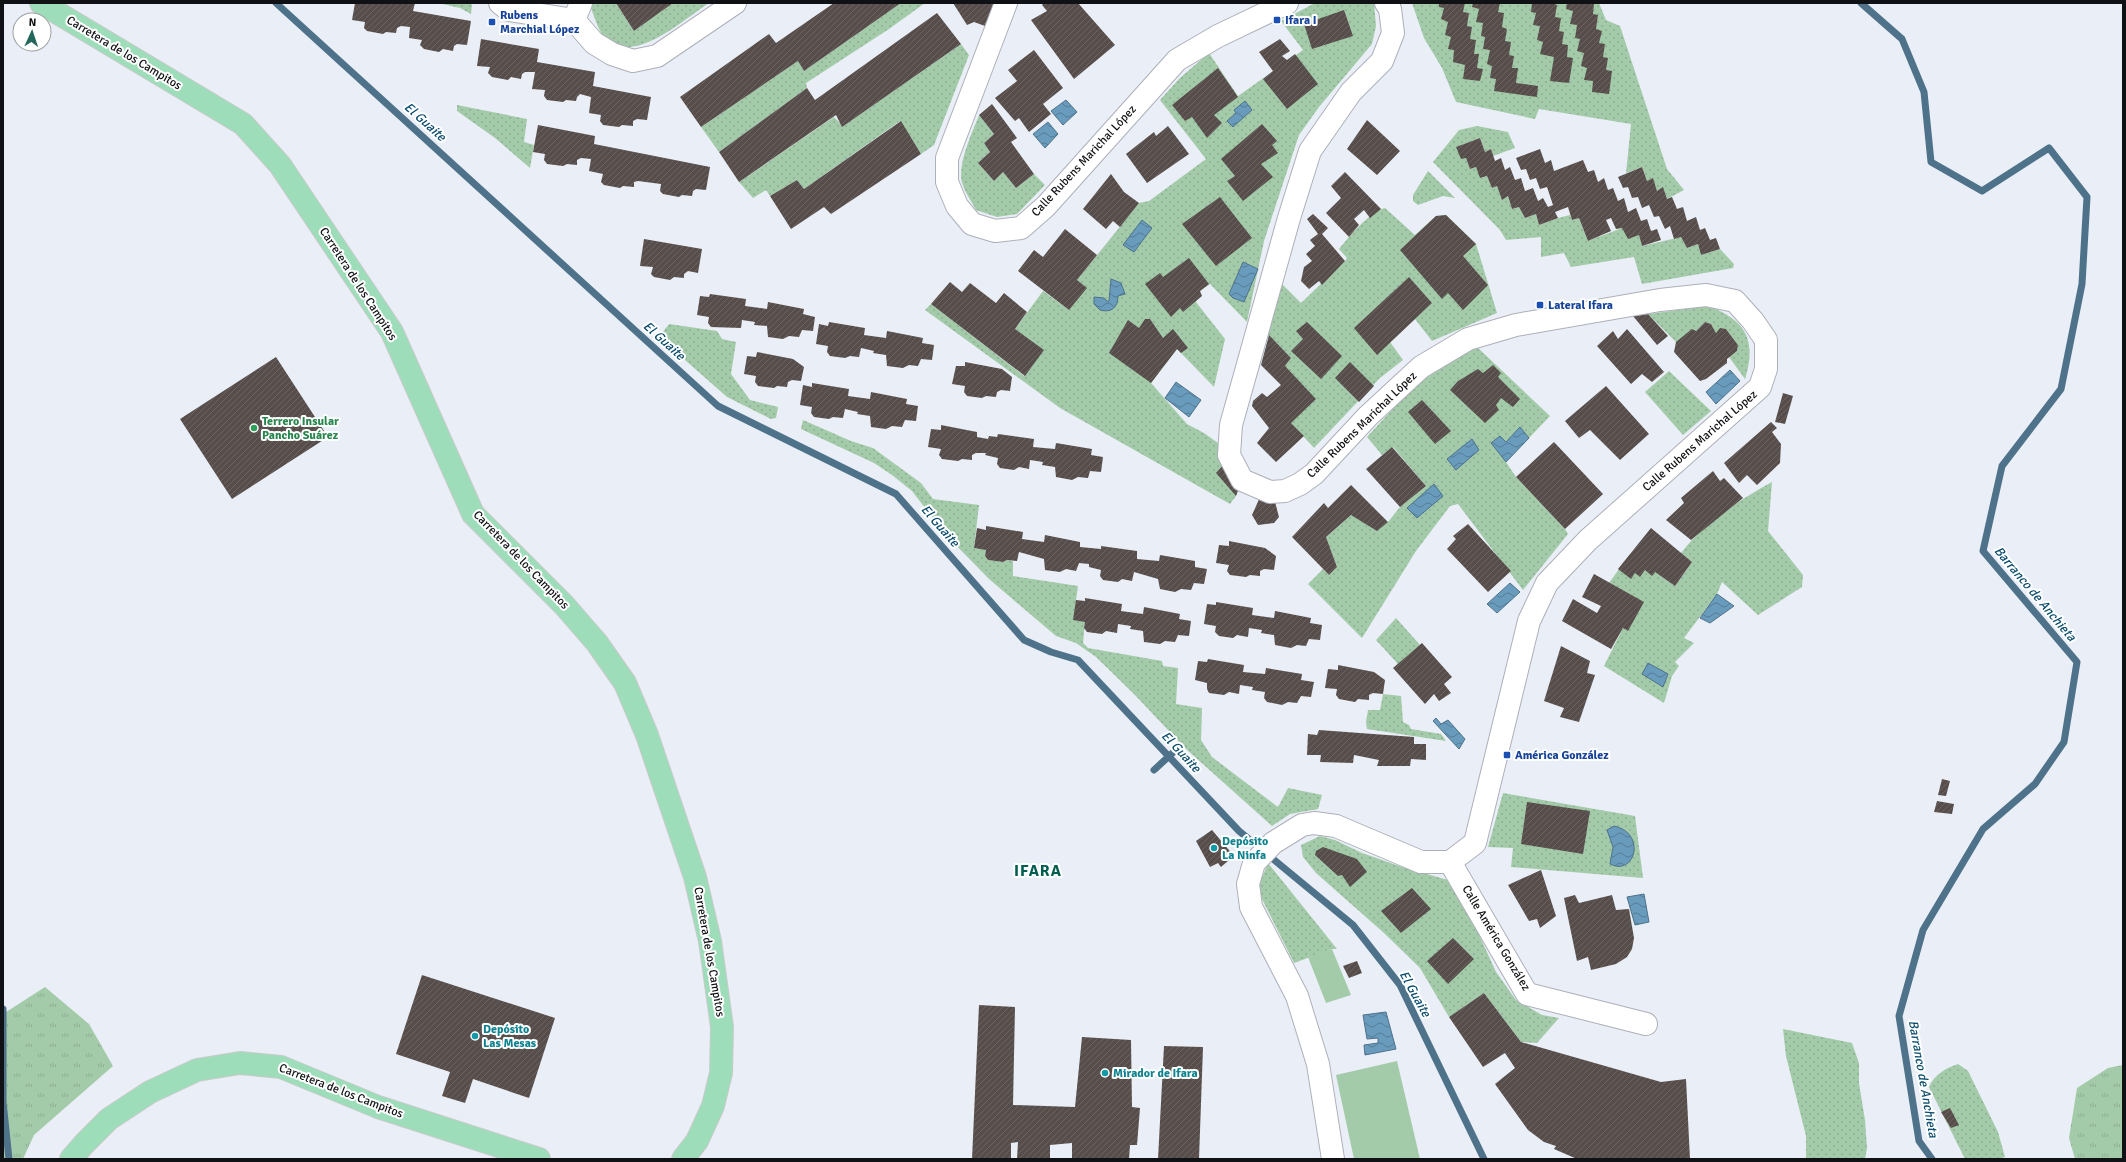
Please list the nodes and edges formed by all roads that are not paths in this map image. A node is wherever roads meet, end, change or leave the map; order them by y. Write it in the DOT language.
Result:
graph roads {
  1 [pos="41,3"];
  2 [pos="500,3"];
  3 [pos="735,3"];
  4 [pos="1006,3"];
  5 [pos="1287,3"];
  6 [pos="1386,3"];
  7 [pos="578,11"];
  8 [pos="1450,862"];
  9 [pos="1646,1024"];
  10 [pos="71,1159"];
  11 [pos="539,1159"];
  12 [pos="683,1159"];
  13 [pos="1333,1159"];
  1 -- 12 [label="main road, Carretera de los Campitos"];
  2 -- 7 [label="street"];
  3 -- 7 [label="street"];
  4 -- 5 [label="street, Calle Rubens Marichal López"];
  6 -- 8 [label="street, Calle Rubens Marichal López"];
  8 -- 9 [label="street, Calle América González"];
  8 -- 13 [label="street"];
  10 -- 11 [label="main road, Carretera de los Campitos"];
}
